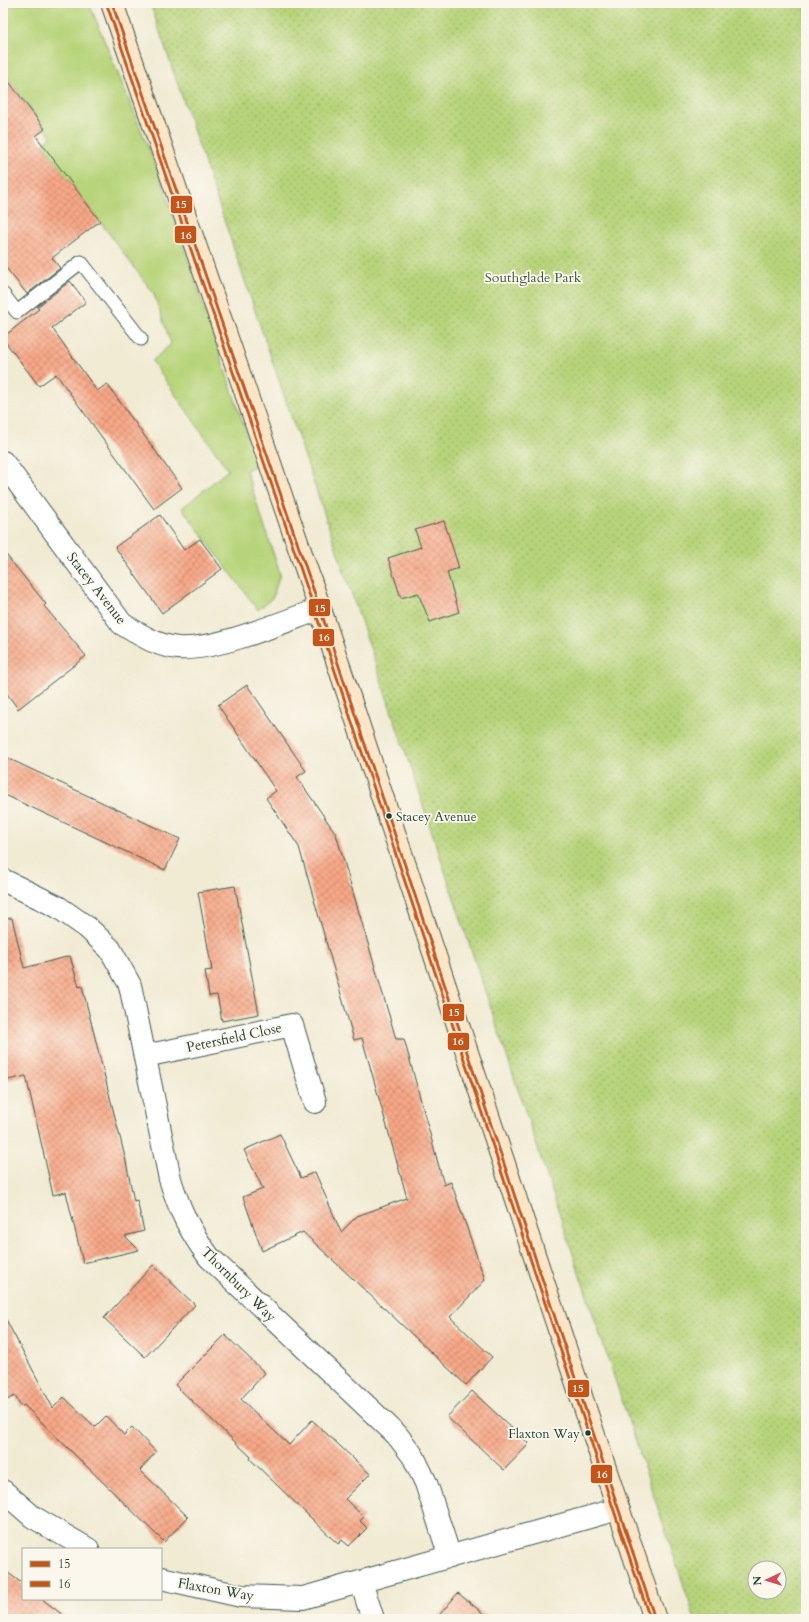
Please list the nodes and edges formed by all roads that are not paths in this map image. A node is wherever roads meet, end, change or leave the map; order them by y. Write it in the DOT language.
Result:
graph roads {
  1 [pos="112,3"];
  2 [pos="3,294"];
  3 [pos="141,339"];
  4 [pos="3,462"];
  5 [pos="320,609"];
  6 [pos="3,880"];
  7 [pos="145,1056"];
  8 [pos="315,1102"];
  9 [pos="3,1491"];
  10 [pos="618,1509"];
  11 [pos="86,1548"];
  12 [pos="450,1556"];
  13 [pos="162,1578"];
  14 [pos="361,1582"];
  15 [pos="373,1619"];
  16 [pos="655,1619"];
  1 -- 5 [label="street"];
  2 -- 3 [label="lane"];
  4 -- 5 [label="street, Stacey Avenue"];
  5 -- 10 [label="street"];
  6 -- 7 [label="street, Thornbury Way"];
  7 -- 8 [label="street, Petersfield Close"];
  7 -- 12 [label="street, Thornbury Way"];
  9 -- 11 [label="street"];
  10 -- 12 [label="street, Flaxton Way"];
  10 -- 16 [label="street"];
  12 -- 14 [label="street, Flaxton Way"];
  13 -- 14 [label="street, Flaxton Way"];
  14 -- 15 [label="street"];
}
